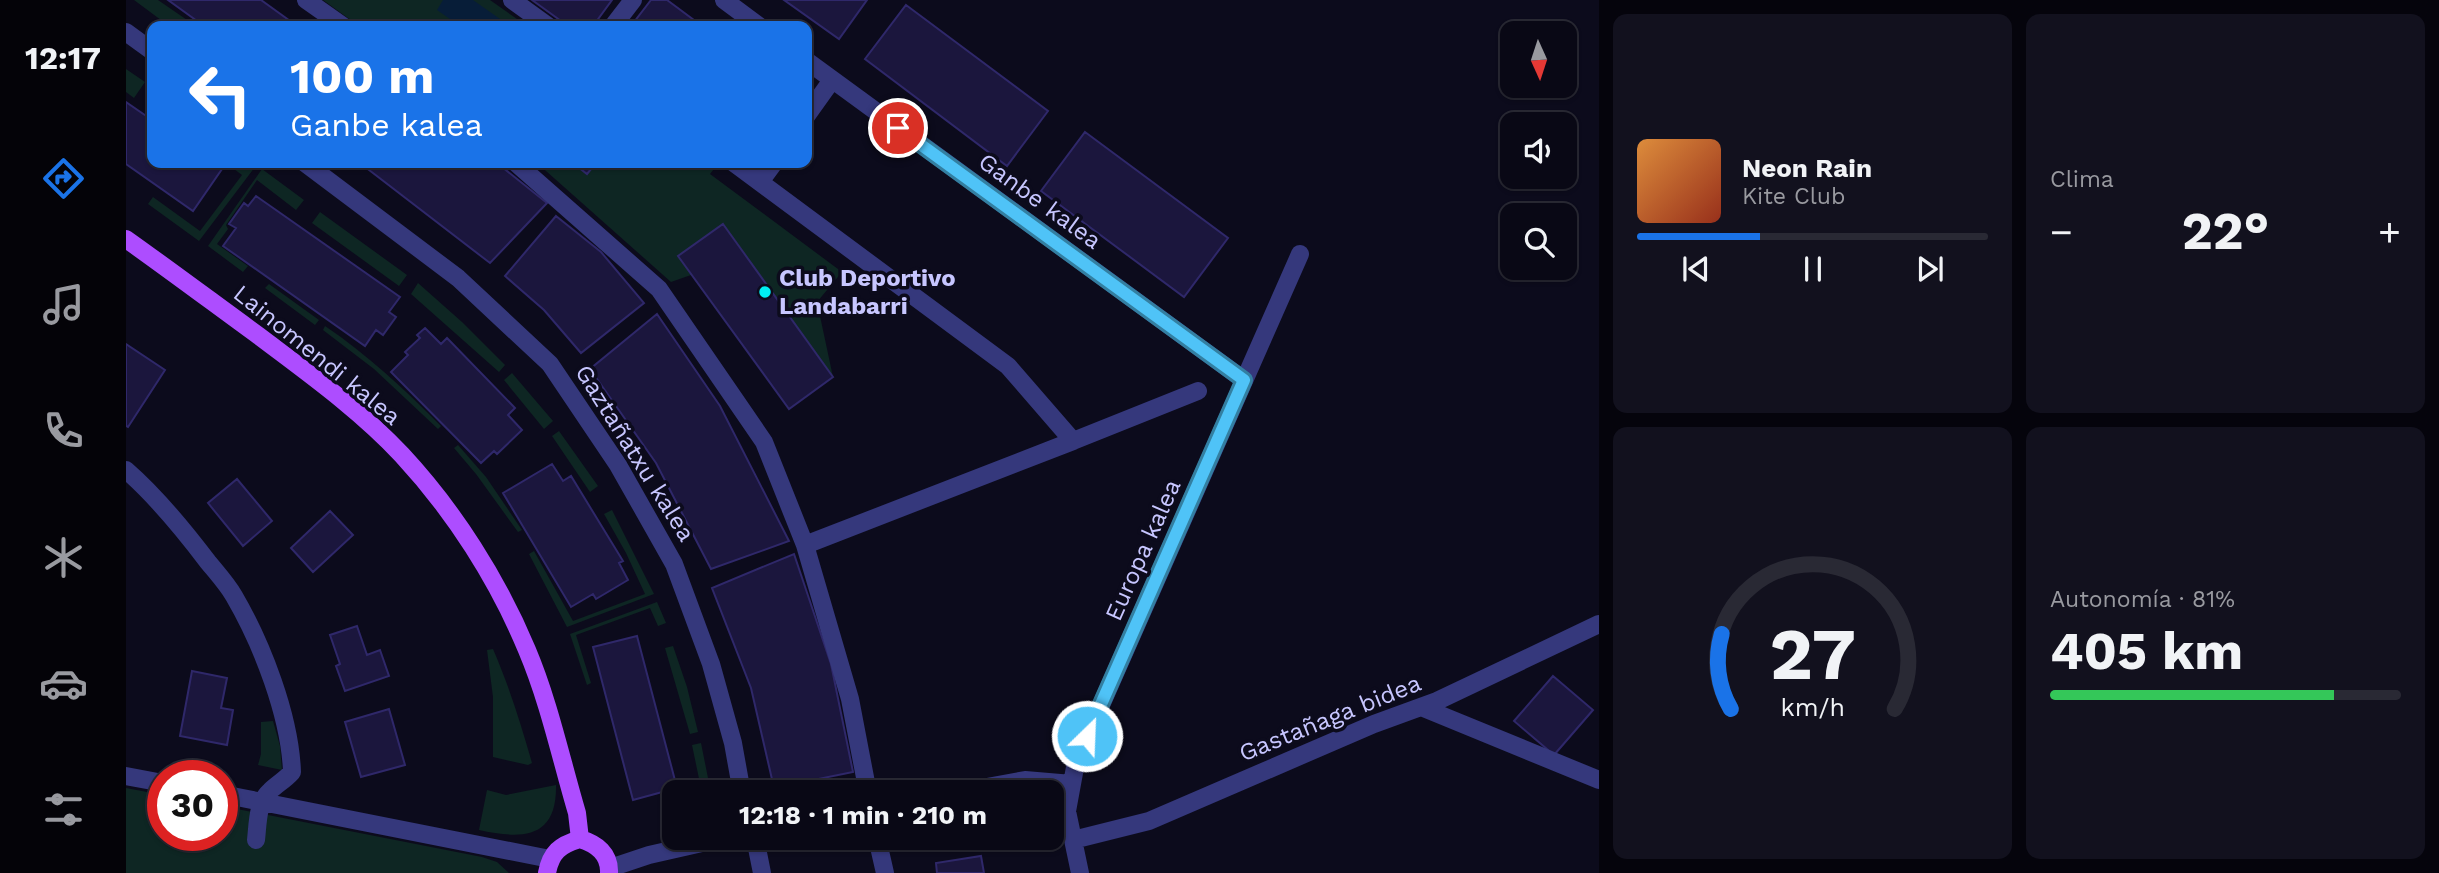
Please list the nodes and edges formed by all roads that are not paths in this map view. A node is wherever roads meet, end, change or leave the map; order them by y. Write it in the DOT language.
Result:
graph roads {
  1 [pos="306,0"];
  2 [pos="512,0"];
  3 [pos="633,0"];
  4 [pos="724,0"];
  5 [pos="336,21"];
  6 [pos="541,21"];
  7 [pos="617,21"];
  8 [pos="752,21"];
  9 [pos="126,32"];
  10 [pos="147,47"];
  11 [pos="812,65"];
  12 [pos="832,80"];
  13 [pos="812,108"];
  14 [pos="312,168"];
  15 [pos="522,168"];
  16 [pos="741,168"];
  17 [pos="770,168"];
  18 [pos="760,182"];
  19 [pos="126,239"];
  20 [pos="1300,254"];
  21 [pos="1244,380"];
  22 [pos="1198,391"];
  23 [pos="1073,441"];
  24 [pos="126,470"];
  25 [pos="805,545"];
  26 [pos="1599,624"];
  27 [pos="1421,707"];
  28 [pos="126,776"];
  29 [pos="147,780"];
  30 [pos="740,780"];
  31 [pos="865,780"];
  32 [pos="1599,780"];
  33 [pos="1064,783"];
  34 [pos="1072,784"];
  35 [pos="238,797"];
  36 [pos="261,801"];
  37 [pos="580,839"];
  38 [pos="1073,839"];
  39 [pos="256,840"];
  40 [pos="671,850"];
  41 [pos="757,850"];
  42 [pos="880,850"];
  43 [pos="549,866"];
  44 [pos="609,871"];
  45 [pos="762,873"];
  46 [pos="885,873"];
  47 [pos="1080,873"];
  1 -- 5 [label="street"];
  2 -- 6 [label="street"];
  3 -- 7 [label="street"];
  4 -- 8 [label="street"];
  9 -- 10 [label="street"];
  11 -- 12 [label="street, Ganbe kalea"];
  12 -- 13 [label="street"];
  12 -- 21 [label="street, Ganbe kalea"];
  14 -- 30 [label="street, Gaztañatxu kalea"];
  15 -- 25 [label="street"];
  16 -- 18 [label="street"];
  17 -- 18 [label="street"];
  18 -- 23 [label="street"];
  19 -- 37 [label="main road, Lainomendi kalea"];
  20 -- 21 [label="street, Europa kalea"];
  21 -- 34 [label="street, Europa kalea"];
  22 -- 23 [label="street"];
  23 -- 25 [label="street"];
  24 -- 36 [label="street"];
  25 -- 31 [label="street"];
  26 -- 27 [label="street, Gastañaga bidea"];
  27 -- 32 [label="street"];
  27 -- 38 [label="street, Gastañaga bidea"];
  28 -- 29 [label="street"];
  33 -- 34 [label="street"];
  34 -- 38 [label="street, Europa kalea"];
  35 -- 36 [label="street"];
  36 -- 39 [label="street"];
  36 -- 43 [label="street"];
  37 -- 43 [label="main road"];
  37 -- 44 [label="main road"];
  38 -- 47 [label="street, Europa kalea"];
  40 -- 44 [label="street"];
  41 -- 45 [label="street"];
  42 -- 46 [label="street"];
}
